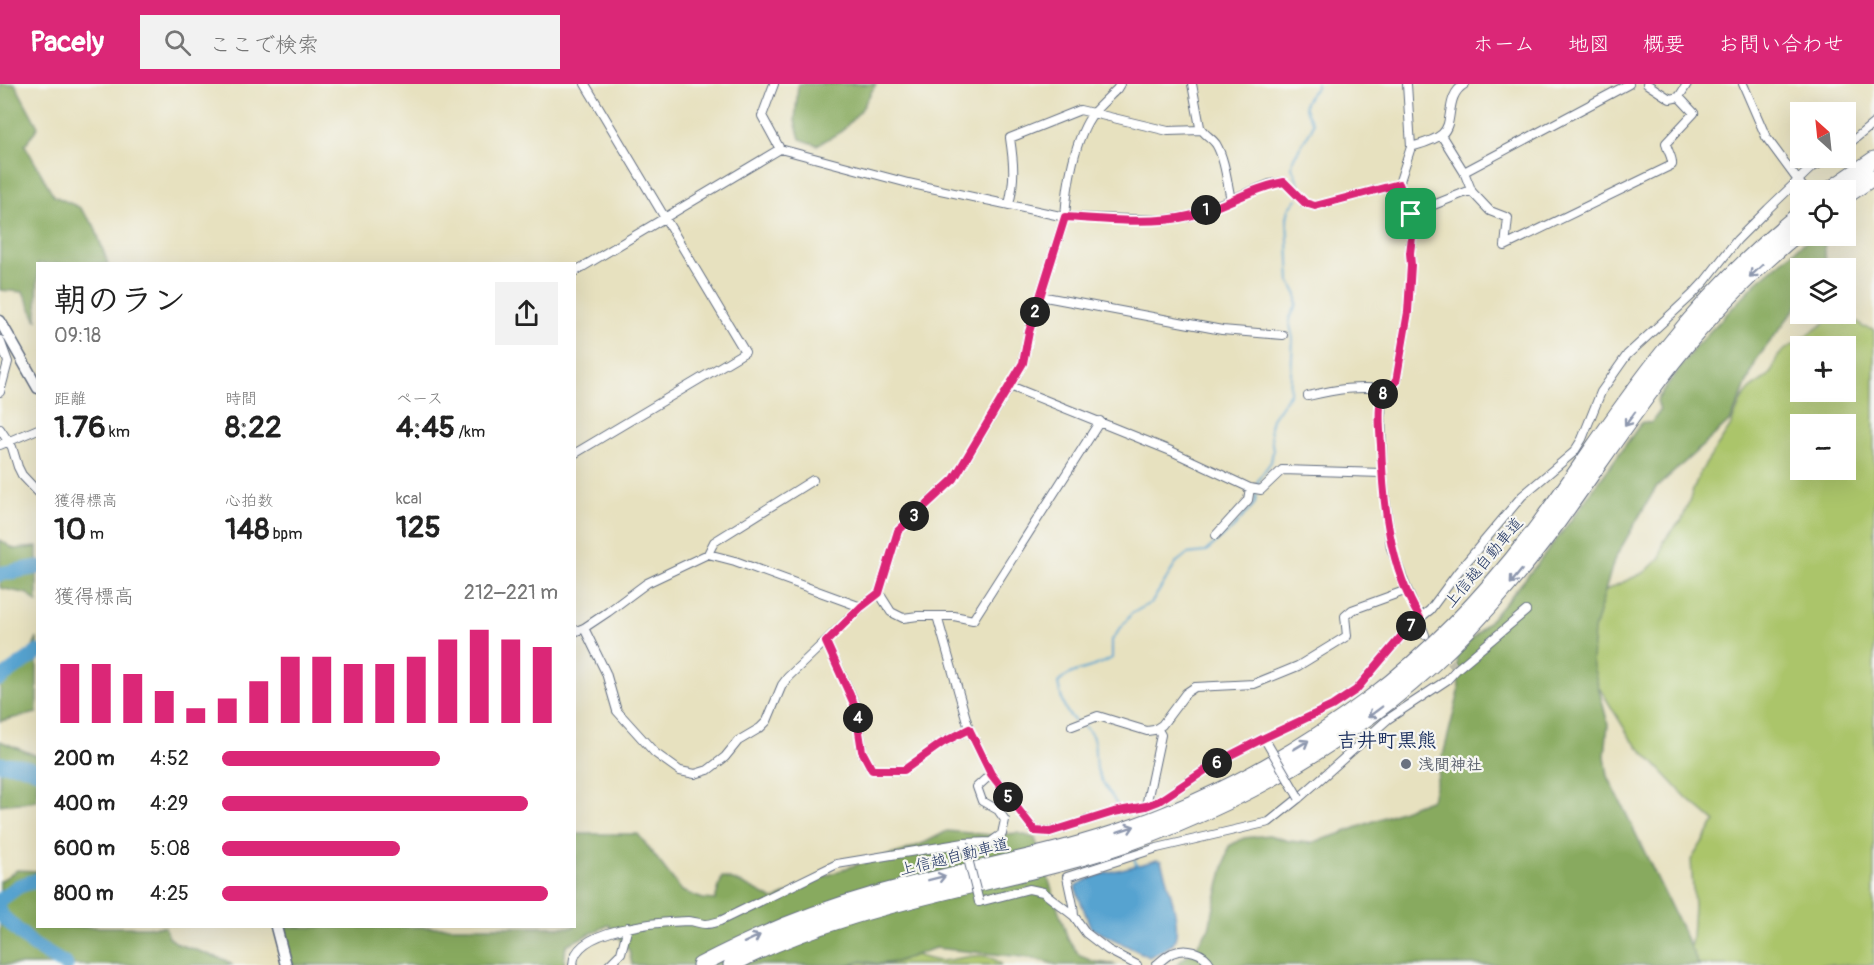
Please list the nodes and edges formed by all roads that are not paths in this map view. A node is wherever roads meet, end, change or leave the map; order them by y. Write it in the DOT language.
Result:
graph roads {
  1 [pos="585,84"];
  2 [pos="774,84"];
  3 [pos="1120,84"];
  4 [pos="1192,84"];
  5 [pos="1407,84"];
  6 [pos="1465,84"];
  7 [pos="1629,84"];
  8 [pos="1647,84"];
  9 [pos="1687,84"];
  10 [pos="1743,84"];
  11 [pos="1679,97"];
  12 [pos="1093,113"];
  13 [pos="1874,123"];
  14 [pos="1201,130"];
  15 [pos="1441,135"];
  16 [pos="1856,138"];
  17 [pos="1412,147"];
  18 [pos="780,149"];
  19 [pos="1874,159"];
  20 [pos="1811,168"];
  21 [pos="1464,172"];
  22 [pos="1874,177"];
  23 [pos="1797,180"];
  24 [pos="1799,180"];
  25 [pos="1844,180"];
  26 [pos="1399,184"];
  27 [pos="1790,189"];
  28 [pos="1856,189"];
  29 [pos="1471,190"];
  30 [pos="1231,200"];
  31 [pos="1009,206"];
  32 [pos="1411,214"];
  33 [pos="1065,217"];
  34 [pos="665,218"];
  35 [pos="1790,222"];
  36 [pos="1790,241"];
  37 [pos="576,271"];
  38 [pos="1040,296"];
  39 [pos="1,331"];
  40 [pos="1282,334"];
  41 [pos="36,385"];
  42 [pos="1010,386"];
  43 [pos="1387,389"];
  44 [pos="0,393"];
  45 [pos="1308,396"];
  46 [pos="1100,421"];
  47 [pos="0,429"];
  48 [pos="36,430"];
  49 [pos="4,444"];
  50 [pos="576,453"];
  51 [pos="1382,473"];
  52 [pos="813,480"];
  53 [pos="1250,488"];
  54 [pos="36,489"];
  55 [pos="1216,535"];
  56 [pos="708,554"];
  57 [pos="1407,590"];
  58 [pos="879,593"];
  59 [pos="861,607"];
  60 [pos="1526,611"];
  61 [pos="937,616"];
  62 [pos="1420,618"];
  63 [pos="584,628"];
  64 [pos="576,631"];
  65 [pos="1425,635"];
  66 [pos="826,642"];
  67 [pos="1072,726"];
  68 [pos="1157,728"];
  69 [pos="969,729"];
  70 [pos="1264,738"];
  71 [pos="991,774"];
  72 [pos="1299,798"];
  73 [pos="1146,806"];
  74 [pos="964,843"];
  75 [pos="1074,916"];
  76 [pos="628,927"];
  77 [pos="276,928"];
  78 [pos="286,965"];
  79 [pos="573,965"];
  80 [pos="609,965"];
  81 [pos="700,965"];
  82 [pos="731,965"];
  83 [pos="1137,965"];
  84 [pos="1156,965"];
  85 [pos="1211,965"];
  1 -- 34 [label="street"];
  2 -- 18 [label="street"];
  3 -- 12 [label="street"];
  4 -- 14 [label="street"];
  5 -- 17 [label="street"];
  6 -- 15 [label="street"];
  7 -- 21 [label="street"];
  8 -- 11 [label="street"];
  9 -- 11 [label="street"];
  10 -- 23 [label="street"];
  11 -- 29 [label="street"];
  12 -- 14 [label="street"];
  12 -- 31 [label="street"];
  12 -- 33 [label="street"];
  13 -- 16 [label="street"];
  14 -- 30 [label="street"];
  15 -- 17 [label="street"];
  15 -- 21 [label="street"];
  17 -- 26 [label="street"];
  18 -- 31 [label="street"];
  18 -- 34 [label="street"];
  19 -- 25 [label="highway"];
  20 -- 24 [label="street"];
  21 -- 29 [label="street"];
  22 -- 28 [label="highway"];
  26 -- 30 [label="street"];
  26 -- 32 [label="street"];
  27 -- 62 [label="street"];
  29 -- 32 [label="street"];
  30 -- 33 [label="street"];
  31 -- 33 [label="street"];
  32 -- 43 [label="street"];
  33 -- 38 [label="street"];
  34 -- 37 [label="street"];
  34 -- 50 [label="street"];
  81 -- 35 [label="highway, 上信越自動車道, one-way"];
  36 -- 82 [label="highway, 上信越自動車道, one-way"];
  38 -- 40 [label="street"];
  38 -- 42 [label="street"];
  39 -- 41 [label="street"];
  39 -- 44 [label="street"];
  42 -- 46 [label="street"];
  42 -- 58 [label="street"];
  43 -- 45 [label="street"];
  43 -- 51 [label="street"];
  46 -- 53 [label="street"];
  46 -- 61 [label="street"];
  47 -- 49 [label="street"];
  48 -- 49 [label="street"];
  49 -- 54 [label="street"];
  51 -- 53 [label="street"];
  51 -- 57 [label="street"];
  52 -- 56 [label="street"];
  53 -- 55 [label="street"];
  56 -- 59 [label="street"];
  56 -- 63 [label="street"];
  57 -- 62 [label="street"];
  57 -- 68 [label="street"];
  58 -- 59 [label="street"];
  58 -- 61 [label="street"];
  59 -- 66 [label="street"];
  60 -- 72 [label="street"];
  61 -- 69 [label="street"];
  62 -- 65 [label="street"];
  62 -- 70 [label="street"];
  63 -- 64 [label="street"];
  63 -- 66 [label="street"];
  66 -- 69 [label="street"];
  67 -- 68 [label="street"];
  68 -- 73 [label="street"];
  69 -- 71 [label="street"];
  70 -- 72 [label="street, bridge"];
  70 -- 73 [label="street"];
  71 -- 73 [label="street"];
  71 -- 74 [label="street"];
  72 -- 75 [label="street"];
  74 -- 75 [label="street, bridge"];
  74 -- 76 [label="street"];
  75 -- 83 [label="street"];
  76 -- 79 [label="street"];
  76 -- 80 [label="street"];
  77 -- 78 [label="street"];
  84 -- 85 [label="street"];
}
